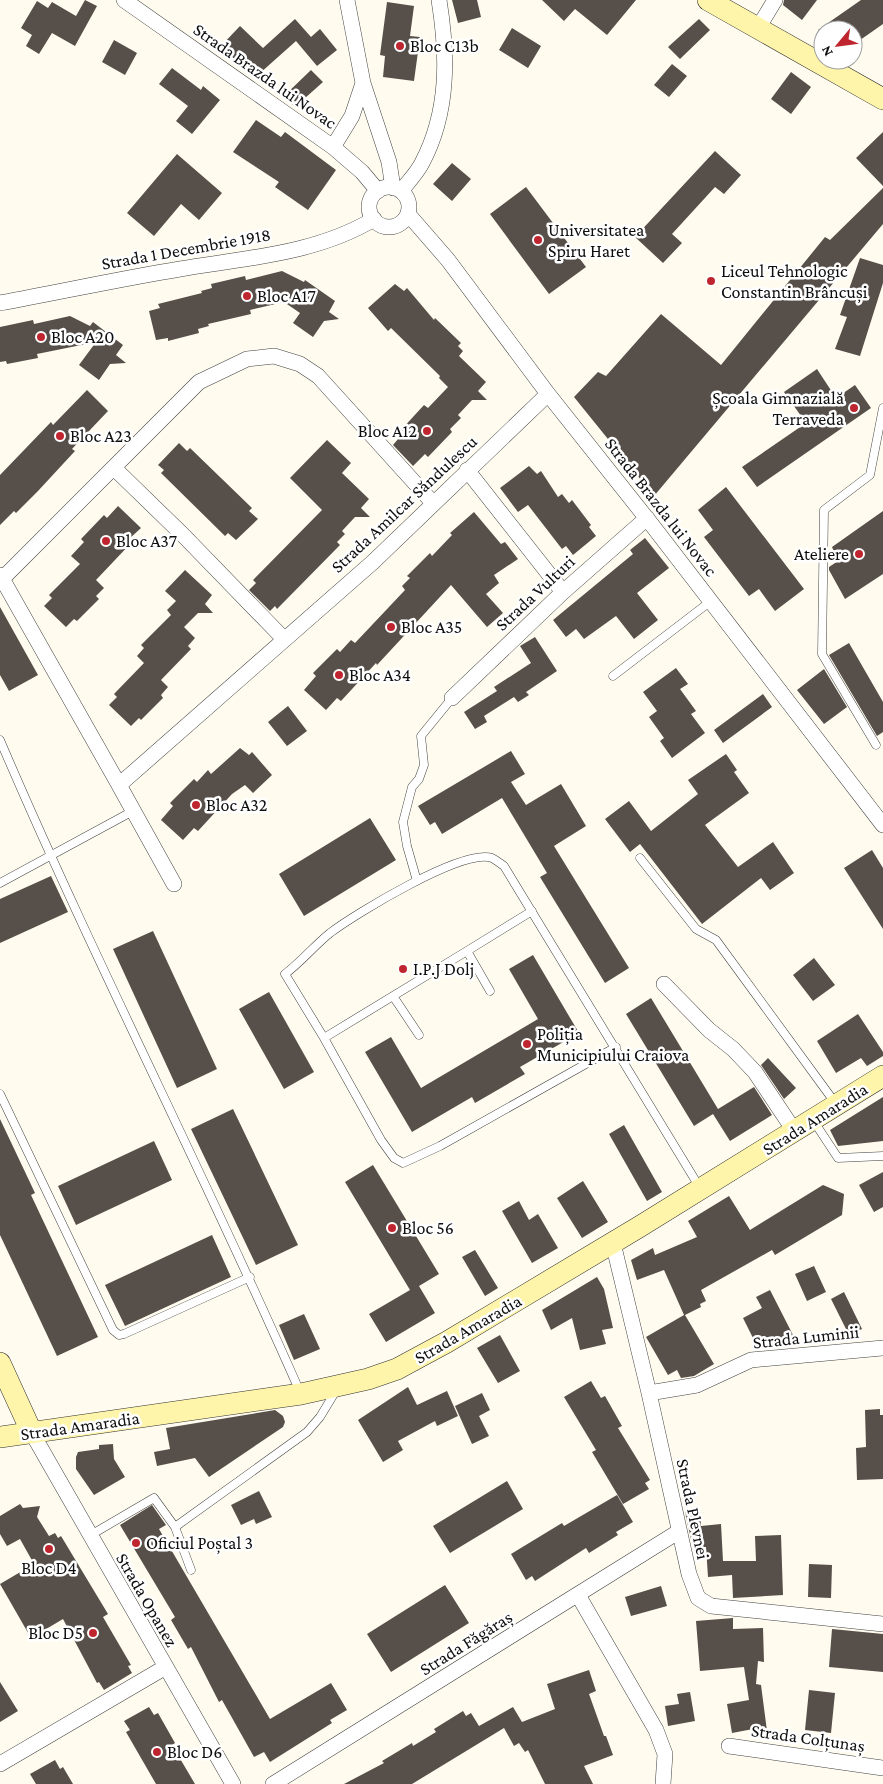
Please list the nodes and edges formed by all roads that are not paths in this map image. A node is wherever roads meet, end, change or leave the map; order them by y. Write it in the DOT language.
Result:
graph roads {
  1 [pos="124,0"];
  2 [pos="347,0"];
  3 [pos="439,0"];
  4 [pos="708,0"];
  5 [pos="775,0"];
  6 [pos="758,28"];
  7 [pos="363,83"];
  8 [pos="883,99"];
  9 [pos="333,147"];
  10 [pos="391,190"];
  11 [pos="408,214"];
  12 [pos="374,219"];
  13 [pos="0,304"];
  14 [pos="548,394"];
  15 [pos="883,408"];
  16 [pos="114,468"];
  17 [pos="467,470"];
  18 [pos="433,503"];
  19 [pos="647,518"];
  20 [pos="1,577"];
  21 [pos="563,592"];
  22 [pos="711,601"];
  23 [pos="284,639"];
  24 [pos="614,676"];
  25 [pos="452,698"];
  26 [pos="0,740"];
  27 [pos="876,745"];
  28 [pos="119,784"];
  29 [pos="133,810"];
  30 [pos="883,825"];
  31 [pos="50,857"];
  32 [pos="640,858"];
  33 [pos="417,881"];
  34 [pos="0,883"];
  35 [pos="174,884"];
  36 [pos="532,911"];
  37 [pos="467,951"];
  38 [pos="664,984"];
  39 [pos="490,990"];
  40 [pos="393,996"];
  41 [pos="419,1036"];
  42 [pos="324,1038"];
  43 [pos="616,1047"];
  44 [pos="883,1076"];
  45 [pos="0,1094"];
  46 [pos="837,1105"];
  47 [pos="813,1120"];
  48 [pos="795,1132"];
  49 [pos="883,1156"];
  50 [pos="701,1190"];
  51 [pos="613,1243"];
  52 [pos="250,1277"];
  53 [pos="883,1348"];
  54 [pos="0,1363"];
  55 [pos="340,1385"];
  56 [pos="650,1393"];
  57 [pos="301,1394"];
  58 [pos="32,1433"];
  59 [pos="0,1437"];
  60 [pos="175,1527"];
  61 [pos="678,1532"];
  62 [pos="89,1536"];
  63 [pos="191,1570"];
  64 [pos="578,1596"];
  65 [pos="883,1624"];
  66 [pos="164,1668"];
  67 [pos="729,1746"];
  68 [pos="0,1764"];
  69 [pos="883,1768"];
  70 [pos="233,1784"];
  71 [pos="273,1784"];
  72 [pos="663,1784"];
  1 -- 9 [label="street, Strada Brazda lui Novac"];
  2 -- 7 [label="street"];
  3 -- 10 [label="street"];
  4 -- 6 [label="main road"];
  5 -- 6 [label="street"];
  6 -- 8 [label="main road"];
  7 -- 9 [label="street"];
  7 -- 10 [label="street"];
  9 -- 10 [label="street, Strada Brazda lui Novac"];
  10 -- 11 [label="street"];
  10 -- 12 [label="street"];
  11 -- 12 [label="street"];
  11 -- 14 [label="street, Strada Brazda lui Novac"];
  12 -- 13 [label="street, Strada 1 Decembrie 1918"];
  14 -- 17 [label="street, Strada Amilcar Săndulescu"];
  14 -- 19 [label="street, Strada Brazda lui Novac"];
  15 -- 27 [label="lane"];
  16 -- 18 [label="street"];
  16 -- 20 [label="street"];
  16 -- 23 [label="street"];
  17 -- 18 [label="street, Strada Amilcar Săndulescu"];
  17 -- 21 [label="street"];
  18 -- 23 [label="street, Strada Amilcar Săndulescu"];
  19 -- 21 [label="street, Strada Vulturi"];
  19 -- 22 [label="street, Strada Brazda lui Novac"];
  20 -- 28 [label="street"];
  21 -- 25 [label="street, Strada Vulturi"];
  22 -- 24 [label="lane"];
  22 -- 30 [label="street, Strada Brazda lui Novac"];
  23 -- 28 [label="street, Strada Amilcar Săndulescu"];
  25 -- 33 [label="lane"];
  26 -- 31 [label="lane"];
  28 -- 29 [label="street"];
  29 -- 31 [label="lane"];
  29 -- 35 [label="street"];
  31 -- 34 [label="lane"];
  31 -- 52 [label="lane"];
  32 -- 46 [label="lane"];
  33 -- 36 [label="lane"];
  33 -- 42 [label="lane"];
  36 -- 37 [label="lane"];
  36 -- 43 [label="lane"];
  37 -- 39 [label="lane"];
  37 -- 40 [label="lane"];
  38 -- 48 [label="street"];
  40 -- 41 [label="lane"];
  40 -- 42 [label="lane"];
  42 -- 43 [label="lane"];
  43 -- 50 [label="lane"];
  44 -- 46 [label="main road, Strada Amaradia"];
  45 -- 52 [label="lane"];
  46 -- 47 [label="main road, Strada Amaradia"];
  47 -- 48 [label="main road, Strada Amaradia"];
  47 -- 49 [label="lane"];
  48 -- 50 [label="main road, Strada Amaradia"];
  50 -- 51 [label="main road, Strada Amaradia"];
  51 -- 55 [label="main road, Strada Amaradia"];
  51 -- 56 [label="street, Strada Plevnei"];
  52 -- 57 [label="lane"];
  53 -- 56 [label="street, Strada Luminii"];
  54 -- 58 [label="main road"];
  55 -- 57 [label="main road, Strada Amaradia"];
  55 -- 60 [label="lane"];
  56 -- 61 [label="street, Strada Plevnei"];
  57 -- 58 [label="main road, Strada Amaradia"];
  58 -- 59 [label="main road, Strada Amaradia"];
  58 -- 62 [label="street, Strada Opanez"];
  60 -- 62 [label="lane"];
  60 -- 63 [label="lane"];
  61 -- 64 [label="street, Strada Făgăraș"];
  61 -- 65 [label="street, Strada Plevnei"];
  62 -- 66 [label="street, Strada Opanez"];
  64 -- 71 [label="street, Strada Făgăraș"];
  64 -- 72 [label="street"];
  66 -- 68 [label="street"];
  66 -- 70 [label="street, Strada Opanez"];
  67 -- 69 [label="street, Strada Colțunaș"];
}
